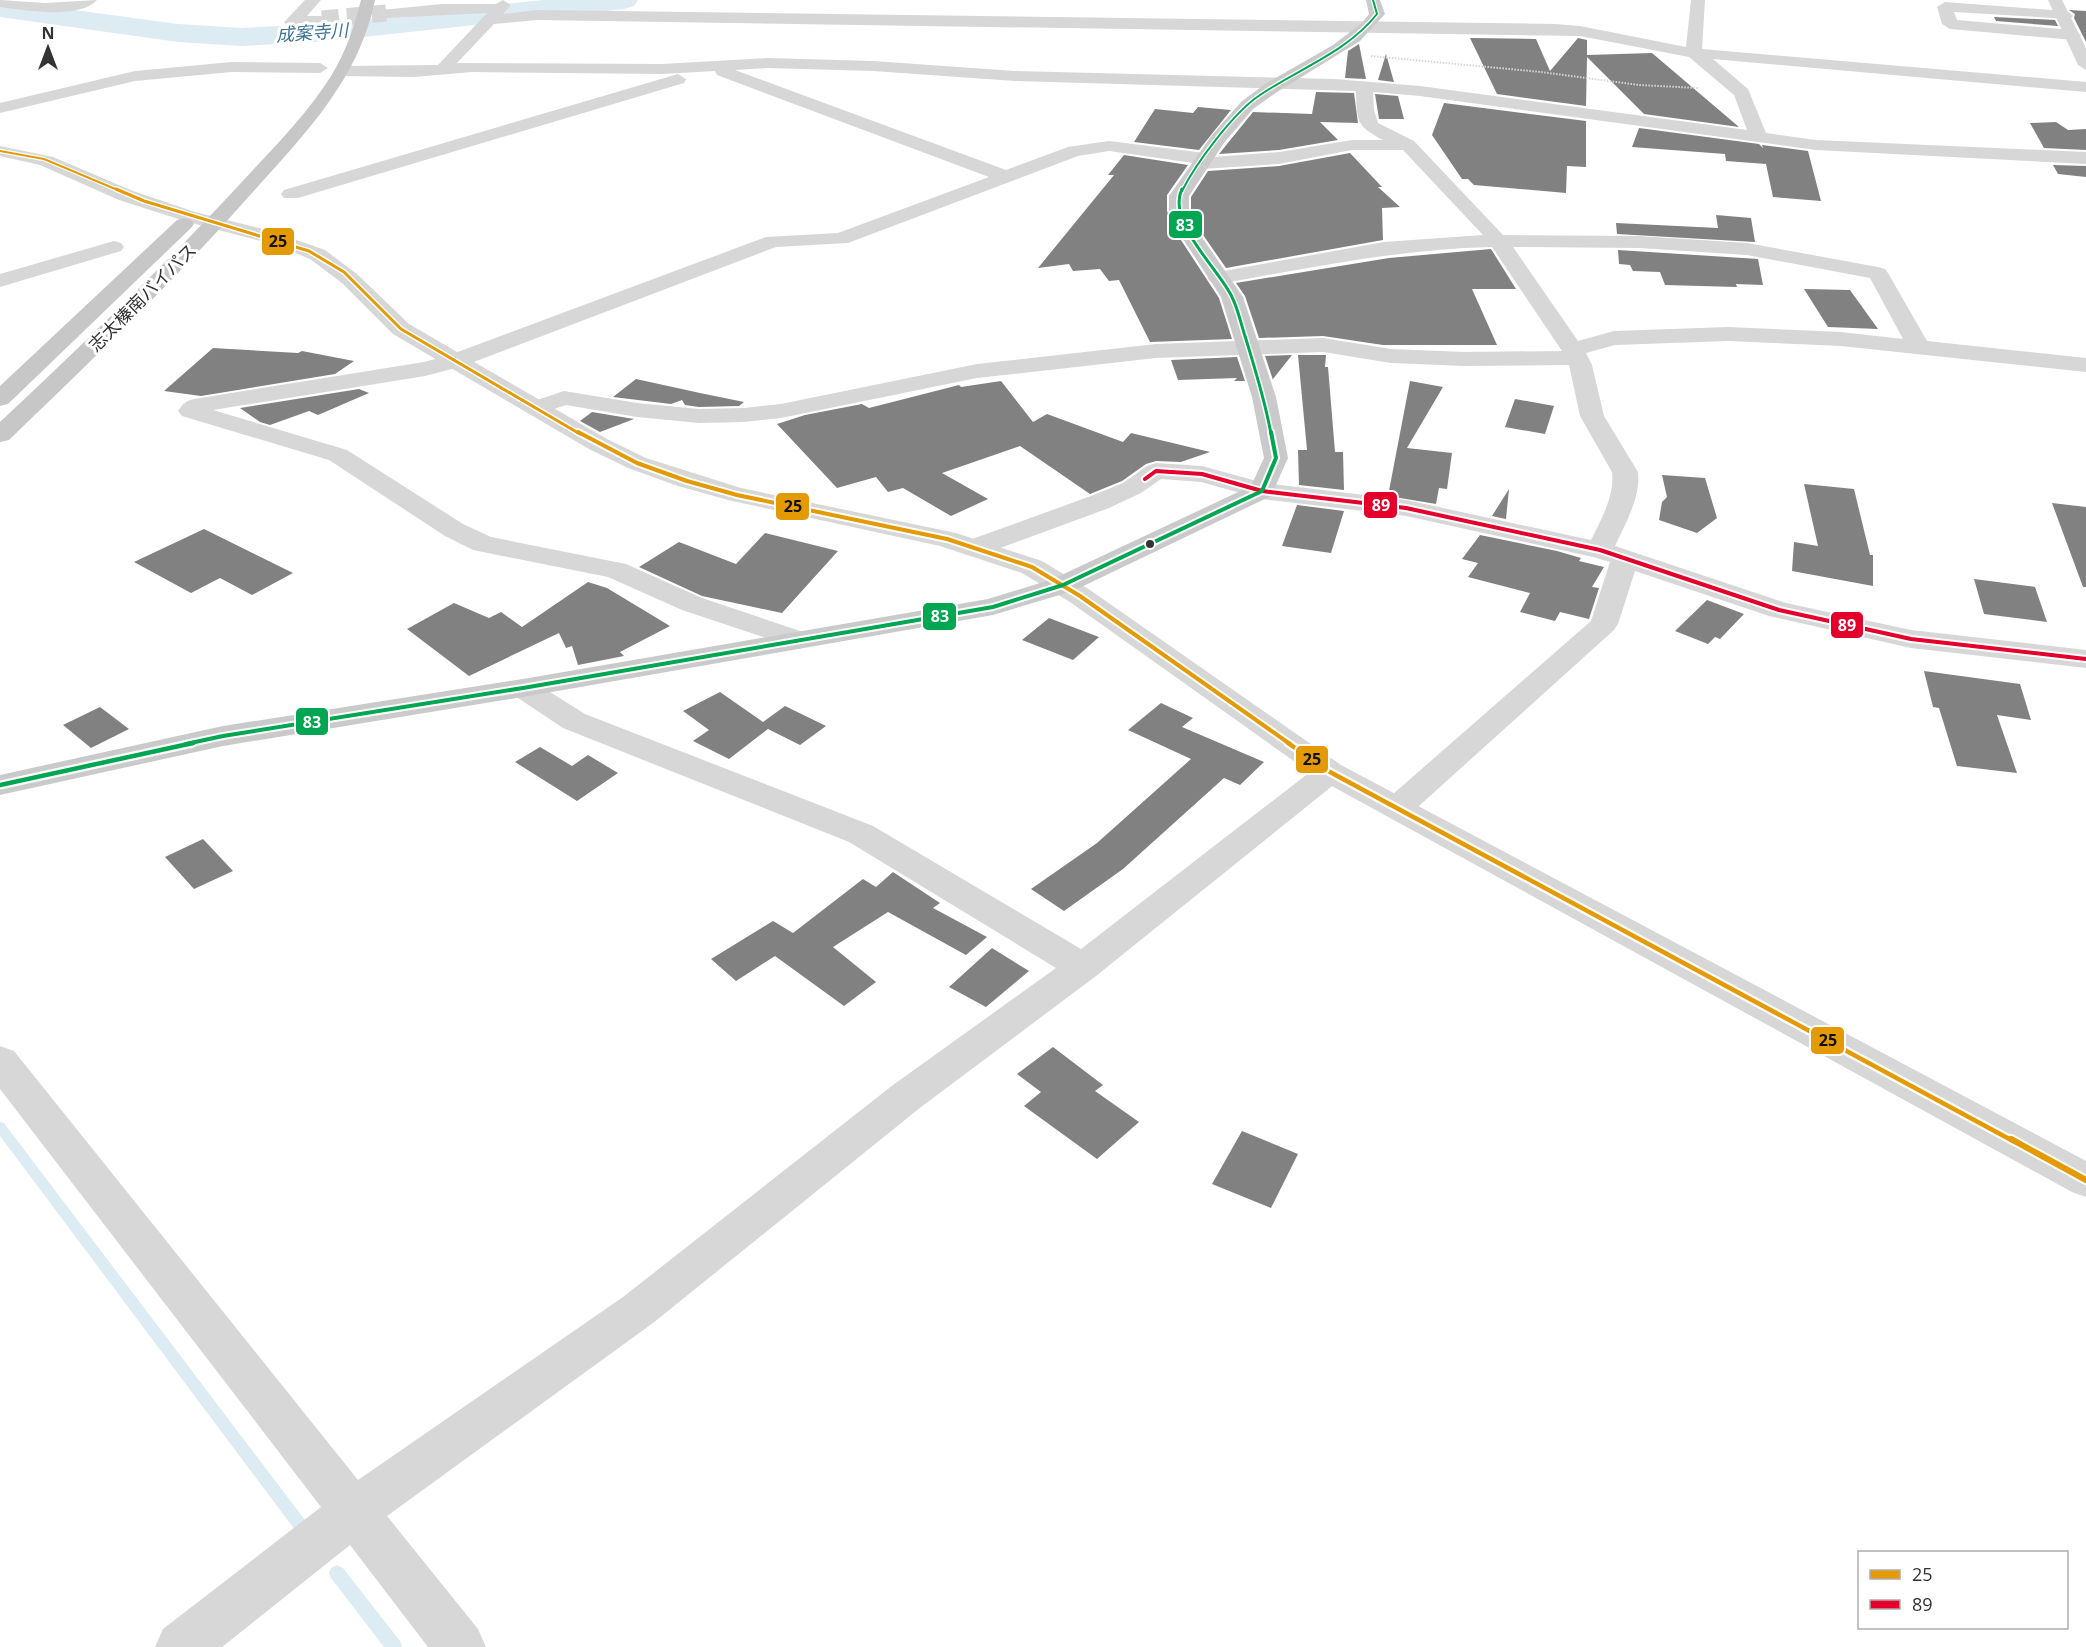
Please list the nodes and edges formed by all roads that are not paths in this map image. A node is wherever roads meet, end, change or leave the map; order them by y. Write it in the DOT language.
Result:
graph roads {
  1 [pos="90,0"];
  2 [pos="314,0"];
  3 [pos="368,0"];
  4 [pos="1698,0"];
  5 [pos="0,2"];
  6 [pos="504,4"];
  7 [pos="2059,6"];
  8 [pos="1372,12"];
  9 [pos="386,13"];
  10 [pos="1083,17"];
  11 [pos="322,19"];
  12 [pos="488,21"];
  13 [pos="2073,35"];
  14 [pos="1082,44"];
  15 [pos="329,49"];
  16 [pos="1694,53"];
  17 [pos="2086,65"];
  18 [pos="713,67"];
  19 [pos="320,68"];
  20 [pos="342,71"];
  21 [pos="441,71"];
  22 [pos="1279,84"];
  23 [pos="306,86"];
  24 [pos="1364,86"];
  25 [pos="2086,87"];
  26 [pos="0,108"];
  27 [pos="1759,138"];
  28 [pos="1408,145"];
  29 [pos="0,151"];
  30 [pos="2086,158"];
  31 [pos="1203,161"];
  32 [pos="1005,176"];
  33 [pos="291,194"];
  34 [pos="204,214"];
  35 [pos="1497,241"];
  36 [pos="114,247"];
  37 [pos="1218,278"];
  38 [pos="0,281"];
  39 [pos="1249,347"];
  40 [pos="1919,347"];
  41 [pos="1576,354"];
  42 [pos="455,361"];
  43 [pos="2086,365"];
  44 [pos="0,399"];
  45 [pos="536,408"];
  46 [pos="0,435"];
  47 [pos="1262,491"];
  48 [pos="974,548"];
  49 [pos="1613,555"];
  50 [pos="1063,585"];
  51 [pos="799,640"];
  52 [pos="2086,659"];
  53 [pos="523,688"];
  54 [pos="1330,772"];
  55 [pos="0,785"];
  56 [pos="1397,808"];
  57 [pos="1083,967"];
  58 [pos="0,1061"];
  59 [pos="2086,1180"];
  60 [pos="353,1512"];
  61 [pos="181,1647"];
  62 [pos="460,1647"];
  1 -- 5 [label="street"];
  2 -- 11 [label="street"];
  3 -- 20 [label="highway, 志太榛南バイパス"];
  4 -- 16 [label="street"];
  6 -- 9 [label="street"];
  6 -- 12 [label="street"];
  7 -- 13 [label="street"];
  7 -- 13 [label="street"];
  8 -- 10 [label="street"];
  8 -- 16 [label="street"];
  8 -- 22 [label="main road"];
  10 -- 12 [label="street"];
  10 -- 14 [label="street"];
  12 -- 21 [label="street"];
  13 -- 17 [label="street"];
  15 -- 19 [label="highway"];
  16 -- 25 [label="street"];
  16 -- 27 [label="street"];
  18 -- 21 [label="street"];
  18 -- 22 [label="street"];
  18 -- 32 [label="street"];
  18 -- 33 [label="street"];
  19 -- 23 [label="highway"];
  19 -- 26 [label="street"];
  20 -- 21 [label="street"];
  20 -- 34 [label="highway, 志太榛南バイパス"];
  22 -- 24 [label="street"];
  22 -- 31 [label="main road"];
  24 -- 27 [label="street"];
  24 -- 28 [label="street"];
  27 -- 30 [label="street"];
  28 -- 31 [label="street"];
  28 -- 35 [label="street"];
  29 -- 34 [label="street"];
  31 -- 32 [label="street"];
  31 -- 37 [label="main road"];
  32 -- 42 [label="street"];
  34 -- 42 [label="street"];
  34 -- 44 [label="highway, 志太榛南バイパス"];
  34 -- 46 [label="highway, 志太榛南バイパス"];
  35 -- 37 [label="street"];
  35 -- 40 [label="street"];
  35 -- 41 [label="street"];
  36 -- 38 [label="street"];
  37 -- 39 [label="main road"];
  39 -- 41 [label="street"];
  39 -- 45 [label="street"];
  39 -- 47 [label="main road"];
  40 -- 41 [label="street"];
  40 -- 43 [label="street"];
  41 -- 49 [label="street"];
  42 -- 45 [label="street"];
  42 -- 51 [label="street"];
  45 -- 48 [label="street"];
  47 -- 48 [label="street"];
  47 -- 49 [label="street"];
  47 -- 50 [label="main road"];
  48 -- 50 [label="street"];
  49 -- 52 [label="street"];
  49 -- 56 [label="street"];
  50 -- 51 [label="main road"];
  50 -- 54 [label="street"];
  51 -- 53 [label="main road"];
  53 -- 55 [label="main road"];
  53 -- 57 [label="street"];
  54 -- 56 [label="street"];
  54 -- 57 [label="street"];
  56 -- 59 [label="street"];
  57 -- 60 [label="street"];
  58 -- 60 [label="street"];
  60 -- 61 [label="street"];
  60 -- 62 [label="street"];
}
